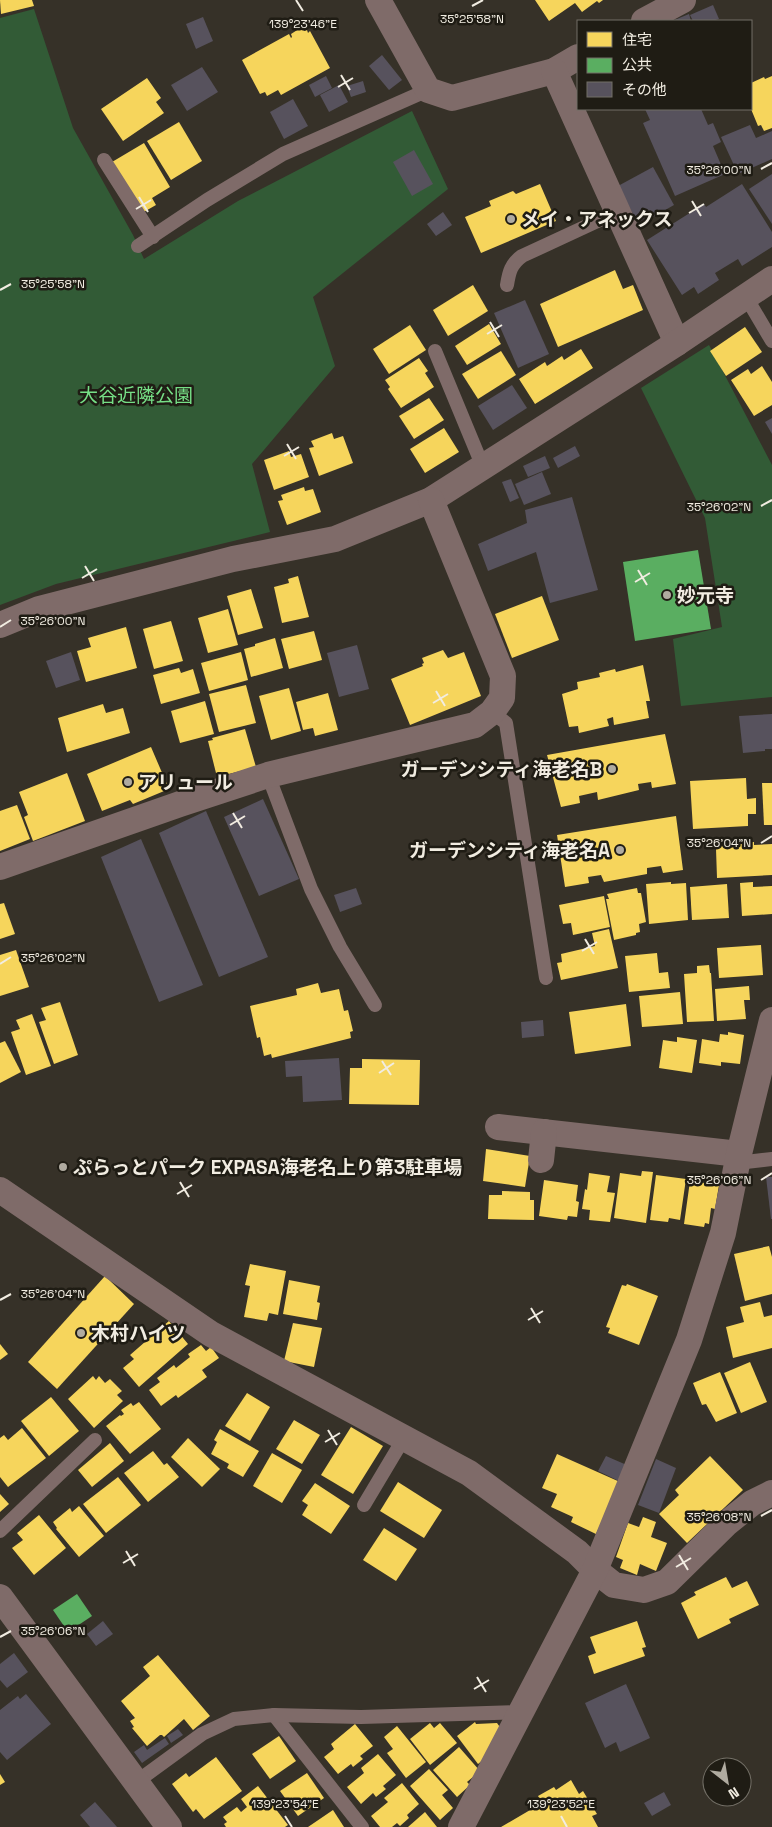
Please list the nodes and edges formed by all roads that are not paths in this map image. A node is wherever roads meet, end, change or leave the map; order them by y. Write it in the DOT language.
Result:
graph roads {
  1 [pos="378,0"];
  2 [pos="683,0"];
  3 [pos="646,20"];
  4 [pos="577,58"];
  5 [pos="554,71"];
  6 [pos="428,90"];
  7 [pos="104,160"];
  8 [pos="618,212"];
  9 [pos="153,237"];
  10 [pos="138,246"];
  11 [pos="772,279"];
  12 [pos="507,285"];
  13 [pos="746,296"];
  14 [pos="772,341"];
  15 [pos="678,343"];
  16 [pos="435,351"];
  17 [pos="483,467"];
  18 [pos="431,500"];
  19 [pos="0,625"];
  20 [pos="492,712"];
  21 [pos="268,775"];
  22 [pos="0,867"];
  23 [pos="546,978"];
  24 [pos="375,1005"];
  25 [pos="772,1020"];
  26 [pos="498,1127"];
  27 [pos="544,1132"];
  28 [pos="738,1158"];
  29 [pos="772,1159"];
  30 [pos="541,1160"];
  31 [pos="0,1190"];
  32 [pos="404,1438"];
  33 [pos="95,1440"];
  34 [pos="772,1493"];
  35 [pos="364,1504"];
  36 [pos="0,1531"];
  37 [pos="595,1570"];
  38 [pos="0,1597"];
  39 [pos="522,1712"];
  40 [pos="274,1715"];
  41 [pos="135,1783"];
  42 [pos="169,1827"];
  43 [pos="362,1827"];
  44 [pos="461,1827"];
  1 -- 6 [label="street"];
  2 -- 3 [label="street"];
  4 -- 5 [label="street"];
  5 -- 6 [label="street"];
  5 -- 8 [label="street"];
  6 -- 9 [label="lane"];
  7 -- 9 [label="lane"];
  8 -- 12 [label="lane"];
  8 -- 15 [label="street"];
  9 -- 10 [label="lane"];
  11 -- 13 [label="street"];
  13 -- 14 [label="lane"];
  13 -- 15 [label="street"];
  15 -- 17 [label="street"];
  16 -- 17 [label="lane"];
  17 -- 18 [label="street"];
  18 -- 19 [label="street"];
  18 -- 20 [label="street"];
  20 -- 21 [label="street"];
  20 -- 23 [label="lane"];
  21 -- 22 [label="street"];
  21 -- 24 [label="lane"];
  25 -- 28 [label="street"];
  26 -- 27 [label="street"];
  27 -- 28 [label="street"];
  27 -- 30 [label="street"];
  28 -- 29 [label="lane"];
  28 -- 37 [label="street"];
  31 -- 32 [label="street"];
  32 -- 35 [label="lane"];
  32 -- 37 [label="street"];
  33 -- 36 [label="lane"];
  34 -- 37 [label="street"];
  37 -- 39 [label="street"];
  38 -- 41 [label="street"];
  39 -- 40 [label="lane"];
  39 -- 44 [label="street"];
  40 -- 41 [label="lane"];
  40 -- 43 [label="lane"];
  41 -- 42 [label="street"];
}
